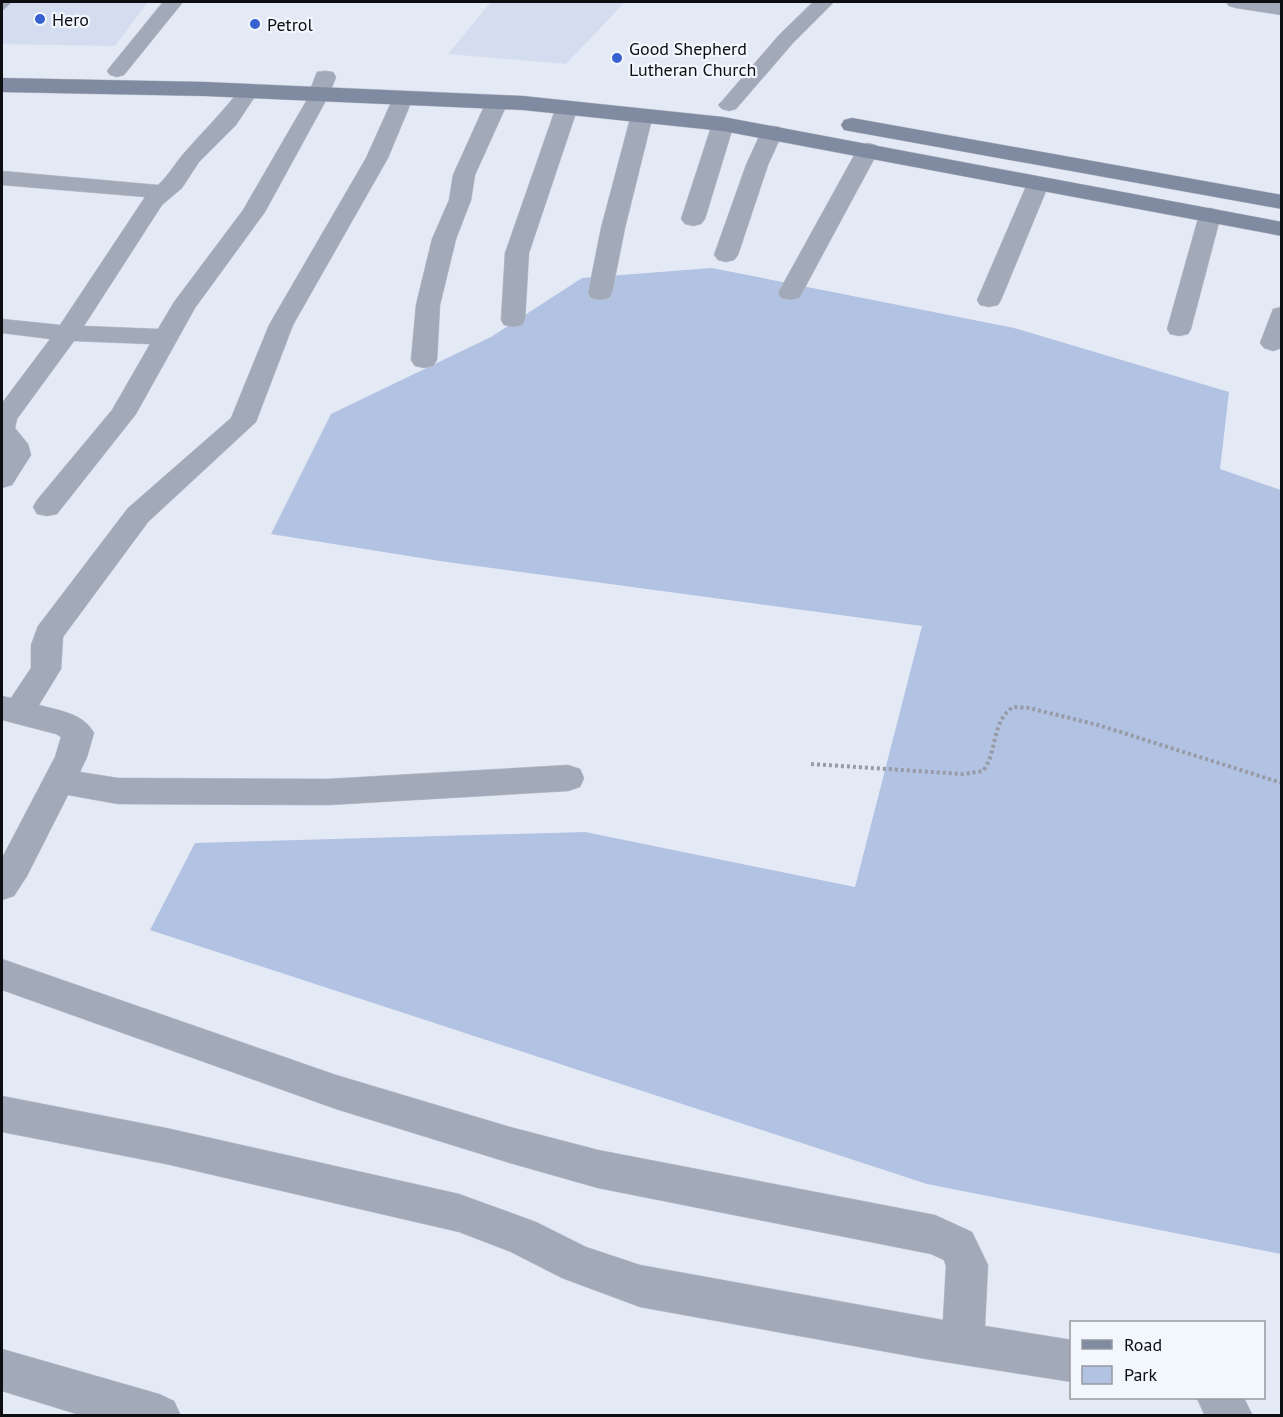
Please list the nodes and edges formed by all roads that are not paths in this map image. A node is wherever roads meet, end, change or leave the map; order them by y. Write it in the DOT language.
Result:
graph roads {
  1 [pos="8,2"];
  2 [pos="173,2"];
  3 [pos="824,2"];
  4 [pos="1236,2"];
  5 [pos="2,8"];
  6 [pos="1281,9"];
  7 [pos="2,69"];
  8 [pos="117,71"];
  9 [pos="2,85"];
  10 [pos="322,86"];
  11 [pos="590,89"];
  12 [pos="248,92"];
  13 [pos="636,93"];
  14 [pos="403,98"];
  15 [pos="497,102"];
  16 [pos="567,107"];
  17 [pos="642,115"];
  18 [pos="726,115"];
  19 [pos="772,116"];
  20 [pos="829,120"];
  21 [pos="868,150"];
  22 [pos="2,178"];
  23 [pos="1038,184"];
  24 [pos="163,192"];
  25 [pos="1281,202"];
  26 [pos="1209,215"];
  27 [pos="693,219"];
  28 [pos="1281,229"];
  29 [pos="726,255"];
  30 [pos="600,293"];
  31 [pos="790,293"];
  32 [pos="989,300"];
  33 [pos="1281,314"];
  34 [pos="513,320"];
  35 [pos="2,326"];
  36 [pos="1179,329"];
  37 [pos="67,333"];
  38 [pos="167,337"];
  39 [pos="1273,343"];
  40 [pos="424,360"];
  41 [pos="2,429"];
  42 [pos="2,480"];
  43 [pos="47,507"];
  44 [pos="10,710"];
  45 [pos="568,778"];
  46 [pos="58,781"];
  47 [pos="2,886"];
  48 [pos="2,975"];
  49 [pos="2,1114"];
  50 [pos="963,1343"];
  51 [pos="1070,1360"];
  52 [pos="2,1370"];
  53 [pos="1220,1399"];
  54 [pos="159,1416"];
  55 [pos="1231,1416"];
  1 -- 5 [label="lane"];
  2 -- 8 [label="street"];
  3 -- 18 [label="street"];
  4 -- 6 [label="street"];
  7 -- 8 [label="main road"];
  8 -- 10 [label="main road"];
  9 -- 12 [label="main road"];
  10 -- 11 [label="main road"];
  10 -- 12 [label="main road"];
  10 -- 14 [label="main road"];
  10 -- 38 [label="street"];
  12 -- 24 [label="street"];
  13 -- 18 [label="main road"];
  14 -- 15 [label="main road"];
  14 -- 44 [label="street"];
  15 -- 16 [label="main road"];
  15 -- 40 [label="street"];
  16 -- 17 [label="main road"];
  16 -- 34 [label="street"];
  17 -- 18 [label="main road"];
  17 -- 30 [label="street"];
  18 -- 19 [label="main road"];
  18 -- 27 [label="street"];
  19 -- 21 [label="main road"];
  19 -- 29 [label="street"];
  20 -- 25 [label="main road"];
  21 -- 23 [label="main road"];
  21 -- 31 [label="street"];
  22 -- 24 [label="street"];
  23 -- 26 [label="main road"];
  23 -- 32 [label="street"];
  24 -- 37 [label="street"];
  26 -- 28 [label="main road"];
  26 -- 36 [label="street"];
  33 -- 39 [label="street"];
  35 -- 37 [label="street"];
  37 -- 38 [label="street"];
  37 -- 41 [label="street"];
  38 -- 43 [label="street"];
  41 -- 42 [label="street"];
  44 -- 46 [label="street"];
  45 -- 46 [label="street"];
  46 -- 47 [label="street"];
  48 -- 50 [label="street"];
  49 -- 50 [label="street"];
  50 -- 51 [label="street"];
  52 -- 54 [label="street"];
  53 -- 55 [label="street"];
}
